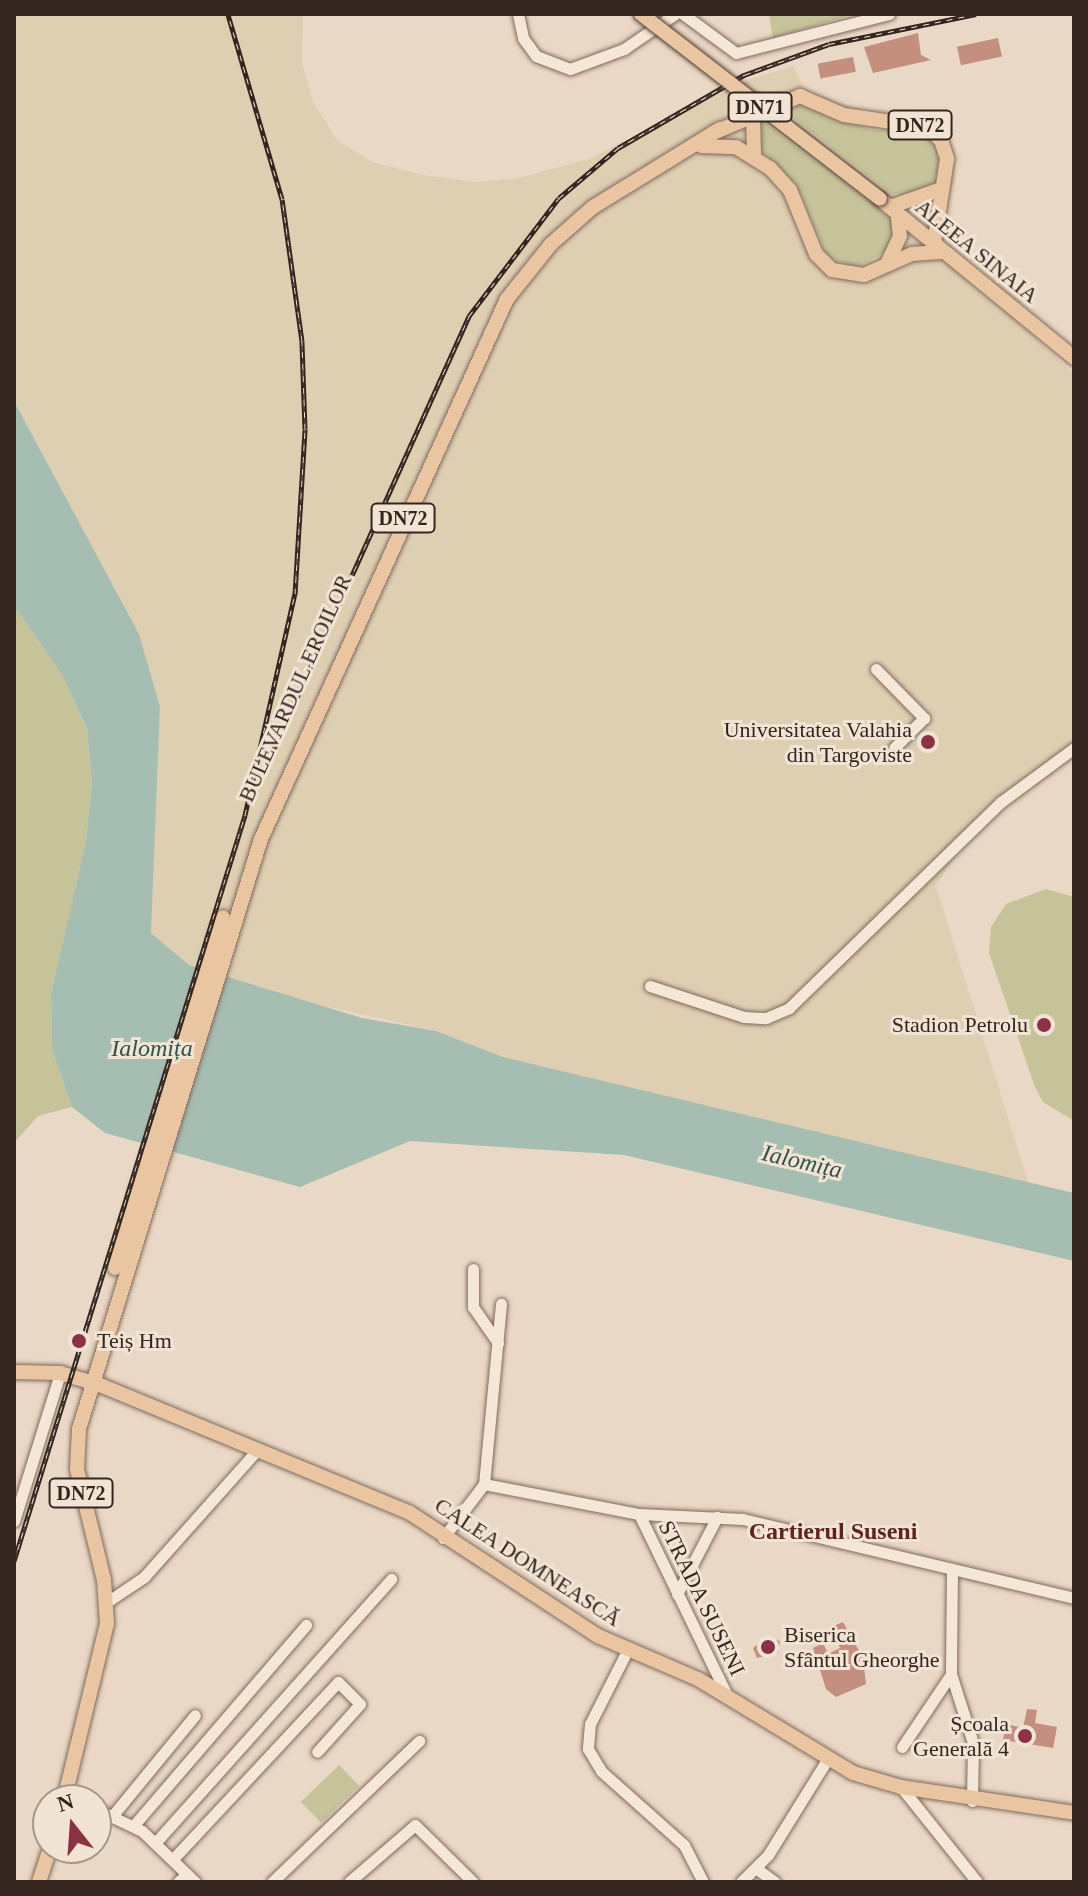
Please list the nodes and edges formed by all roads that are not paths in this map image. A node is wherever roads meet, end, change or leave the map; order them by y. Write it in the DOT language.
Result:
graph roads {
  1 [pos="518,14"];
  2 [pos="641,14"];
  3 [pos="675,14"];
  4 [pos="683,14"];
  5 [pos="889,14"];
  6 [pos="753,113"];
  7 [pos="724,127"];
  8 [pos="701,146"];
  9 [pos="747,149"];
  10 [pos="941,189"];
  11 [pos="889,208"];
  12 [pos="935,237"];
  13 [pos="943,252"];
  14 [pos="887,264"];
  15 [pos="1074,349"];
  16 [pos="1074,358"];
  17 [pos="876,669"];
  18 [pos="894,748"];
  19 [pos="1074,748"];
  20 [pos="227,919"];
  21 [pos="650,986"];
  22 [pos="473,1269"];
  23 [pos="501,1304"];
  24 [pos="498,1343"];
  25 [pos="14,1372"];
  26 [pos="60,1373"];
  27 [pos="91,1382"];
  28 [pos="255,1453"];
  29 [pos="484,1484"];
  30 [pos="639,1514"];
  31 [pos="717,1517"];
  32 [pos="14,1521"];
  33 [pos="445,1536"];
  34 [pos="952,1572"];
  35 [pos="391,1579"];
  36 [pos="677,1594"];
  37 [pos="107,1602"];
  38 [pos="1072,1602"];
  39 [pos="306,1625"];
  40 [pos="626,1652"];
  41 [pos="706,1660"];
  42 [pos="687,1673"];
  43 [pos="951,1674"];
  44 [pos="709,1683"];
  45 [pos="195,1715"];
  46 [pos="419,1741"];
  47 [pos="902,1747"];
  48 [pos="317,1752"];
  49 [pos="826,1763"];
  50 [pos="71,1784"];
  51 [pos="902,1791"];
  52 [pos="928,1797"];
  53 [pos="972,1798"];
  54 [pos="1074,1813"];
  55 [pos="919,1814"];
  56 [pos="113,1815"];
  57 [pos="1074,1819"];
  58 [pos="134,1825"];
  59 [pos="156,1842"];
  60 [pos="173,1859"];
  61 [pos="757,1869"];
  62 [pos="187,1879"];
  63 [pos="272,1882"];
  64 [pos="349,1882"];
  65 [pos="473,1882"];
  66 [pos="703,1882"];
  67 [pos="741,1882"];
  68 [pos="775,1882"];
  69 [pos="977,1882"];
  1 -- 3 [label="street"];
  2 -- 11 [label="main road, DN71, bridge"];
  4 -- 5 [label="street"];
  6 -- 7 [label="main road, BULEVARDUL EROILOR / DN72"];
  6 -- 9 [label="main road"];
  6 -- 10 [label="main road, DN72"];
  7 -- 8 [label="main road, BULEVARDUL EROILOR / DN72"];
  7 -- 9 [label="main road"];
  7 -- 20 [label="main road, BULEVARDUL EROILOR / DN72"];
  8 -- 9 [label="main road"];
  8 -- 20 [label="main road, BULEVARDUL EROILOR / DN72"];
  9 -- 14 [label="main road"];
  10 -- 11 [label="main road"];
  10 -- 12 [label="main road, DN72"];
  11 -- 12 [label="main road, ALEEA SINAIA"];
  11 -- 13 [label="main road, ALEEA SINAIA"];
  11 -- 14 [label="main road"];
  12 -- 15 [label="main road, ALEEA SINAIA"];
  13 -- 14 [label="main road"];
  13 -- 16 [label="main road, ALEEA SINAIA"];
  17 -- 18 [label="street"];
  19 -- 21 [label="street"];
  20 -- 27 [label="main road, BULEVARDUL EROILOR / DN72"];
  22 -- 24 [label="street"];
  23 -- 24 [label="street"];
  24 -- 29 [label="street"];
  25 -- 26 [label="main road"];
  26 -- 27 [label="main road"];
  26 -- 32 [label="street"];
  27 -- 28 [label="main road, CALEA DOMNEASCĂ"];
  27 -- 28 [label="main road, CALEA DOMNEASCĂ"];
  27 -- 37 [label="main road, BULEVARDUL EROILOR / DN72"];
  28 -- 33 [label="main road, CALEA DOMNEASCĂ"];
  28 -- 37 [label="street"];
  29 -- 30 [label="street"];
  29 -- 33 [label="street"];
  30 -- 31 [label="street"];
  30 -- 36 [label="street, STRADA SUSENI"];
  31 -- 34 [label="street"];
  31 -- 36 [label="street"];
  33 -- 40 [label="main road, CALEA DOMNEASCĂ"];
  34 -- 38 [label="street"];
  34 -- 43 [label="street"];
  35 -- 59 [label="street"];
  36 -- 41 [label="street, STRADA SUSENI"];
  37 -- 50 [label="main road, BULEVARDUL EROILOR / DN72"];
  39 -- 58 [label="street"];
  40 -- 42 [label="main road, CALEA DOMNEASCĂ"];
  40 -- 44 [label="main road, CALEA DOMNEASCĂ"];
  40 -- 66 [label="street"];
  41 -- 42 [label="street"];
  41 -- 44 [label="street, STRADA SUSENI"];
  42 -- 44 [label="main road, CALEA DOMNEASCĂ"];
  43 -- 47 [label="street"];
  43 -- 53 [label="street"];
  44 -- 49 [label="main road, CALEA DOMNEASCĂ"];
  44 -- 49 [label="main road, CALEA DOMNEASCĂ"];
  45 -- 56 [label="street"];
  46 -- 63 [label="street"];
  48 -- 60 [label="street"];
  49 -- 51 [label="main road, CALEA DOMNEASCĂ"];
  49 -- 61 [label="street"];
  51 -- 52 [label="main road"];
  51 -- 53 [label="main road, CALEA DOMNEASCĂ"];
  51 -- 55 [label="street"];
  52 -- 53 [label="main road"];
  52 -- 55 [label="street"];
  53 -- 54 [label="main road, CALEA DOMNEASCĂ"];
  53 -- 57 [label="main road"];
  55 -- 69 [label="street"];
  56 -- 58 [label="street"];
  58 -- 59 [label="street"];
  59 -- 60 [label="street"];
  60 -- 62 [label="street"];
  61 -- 67 [label="street"];
  61 -- 68 [label="street"];
  64 -- 65 [label="street"];
}
